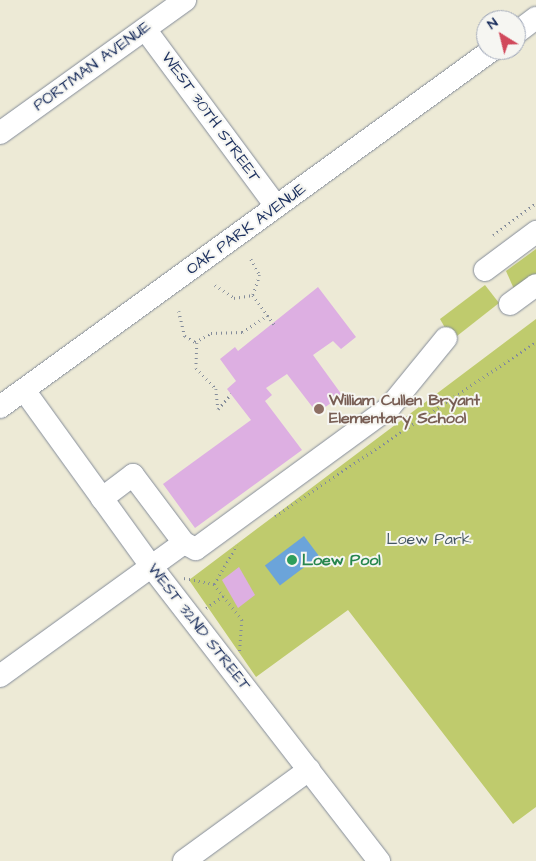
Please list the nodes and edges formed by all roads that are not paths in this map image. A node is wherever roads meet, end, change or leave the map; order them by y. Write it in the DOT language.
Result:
graph roads {
  1 [pos="185,0"];
  2 [pos="145,29"];
  3 [pos="478,60"];
  4 [pos="0,133"];
  5 [pos="276,206"];
  6 [pos="536,232"];
  7 [pos="485,270"];
  8 [pos="536,285"];
  9 [pos="510,304"];
  10 [pos="446,338"];
  11 [pos="24,390"];
  12 [pos="0,407"];
  13 [pos="102,498"];
  14 [pos="184,543"];
  15 [pos="152,566"];
  16 [pos="0,676"];
  17 [pos="309,770"];
  18 [pos="184,861"];
  19 [pos="379,861"];
  1 -- 2 [label="street, PORTMAN AVENUE"];
  2 -- 4 [label="street, PORTMAN AVENUE"];
  2 -- 5 [label="street, WEST 30TH STREET"];
  3 -- 5 [label="street, OAK PARK AVENUE"];
  5 -- 11 [label="street, OAK PARK AVENUE"];
  6 -- 7 [label="street"];
  8 -- 9 [label="street"];
  10 -- 14 [label="street"];
  11 -- 12 [label="street, OAK PARK AVENUE"];
  11 -- 13 [label="street, WEST 32ND STREET"];
  13 -- 14 [label="street"];
  13 -- 15 [label="street, WEST 32ND STREET"];
  14 -- 15 [label="street"];
  15 -- 16 [label="street"];
  15 -- 17 [label="street, WEST 32ND STREET"];
  17 -- 18 [label="street"];
  17 -- 19 [label="street, WEST 32ND STREET"];
}
